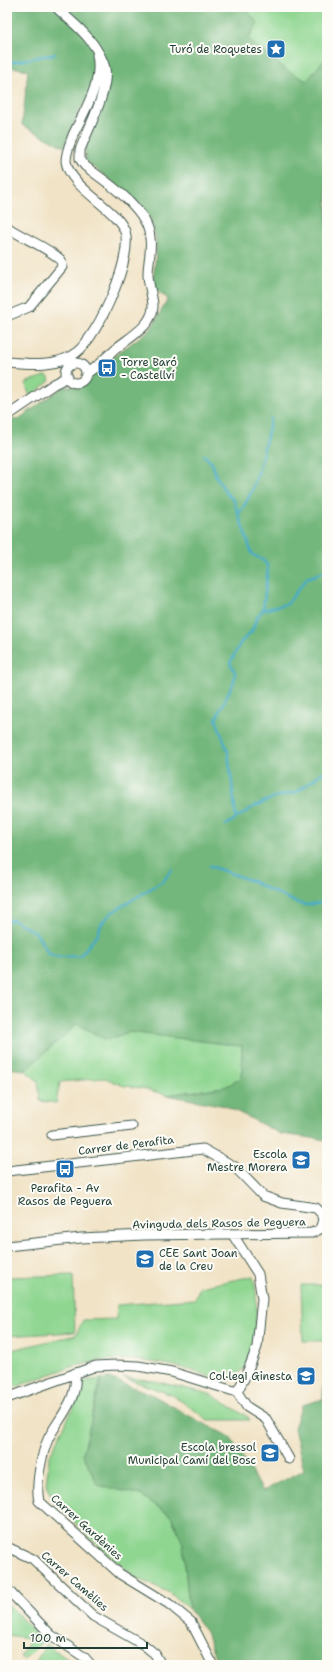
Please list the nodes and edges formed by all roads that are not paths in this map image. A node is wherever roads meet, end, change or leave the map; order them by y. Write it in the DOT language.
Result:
graph roads {
  1 [pos="56,7"];
  2 [pos="96,52"];
  3 [pos="7,227"];
  4 [pos="7,316"];
  5 [pos="77,353"];
  6 [pos="7,362"];
  7 [pos="82,368"];
  8 [pos="68,377"];
  9 [pos="7,416"];
  10 [pos="132,1126"];
  11 [pos="52,1135"];
  12 [pos="7,1171"];
  13 [pos="240,1173"];
  14 [pos="233,1235"];
  15 [pos="7,1246"];
  16 [pos="75,1373"];
  17 [pos="237,1392"];
  18 [pos="7,1398"];
  19 [pos="289,1459"];
  20 [pos="7,1547"];
  21 [pos="7,1589"];
  22 [pos="91,1665"];
  23 [pos="161,1665"];
  24 [pos="211,1665"];
  1 -- 2 [label="street"];
  2 -- 5 [label="street"];
  2 -- 7 [label="street"];
  3 -- 4 [label="street"];
  5 -- 6 [label="street"];
  5 -- 7 [label="street"];
  7 -- 8 [label="street"];
  7 -- 8 [label="street"];
  8 -- 9 [label="street"];
  10 -- 11 [label="street, Carrer de Perafita"];
  12 -- 13 [label="street, Carrer de Perafita"];
  13 -- 14 [label="street, Avinguda dels Rasos de Peguera"];
  14 -- 15 [label="street, Avinguda dels Rasos de Peguera"];
  14 -- 17 [label="street"];
  16 -- 17 [label="street"];
  16 -- 18 [label="street"];
  16 -- 24 [label="street, Carrer Gardènies"];
  17 -- 19 [label="street"];
  20 -- 23 [label="street, Carrer Camèlies"];
  21 -- 22 [label="street"];
}
